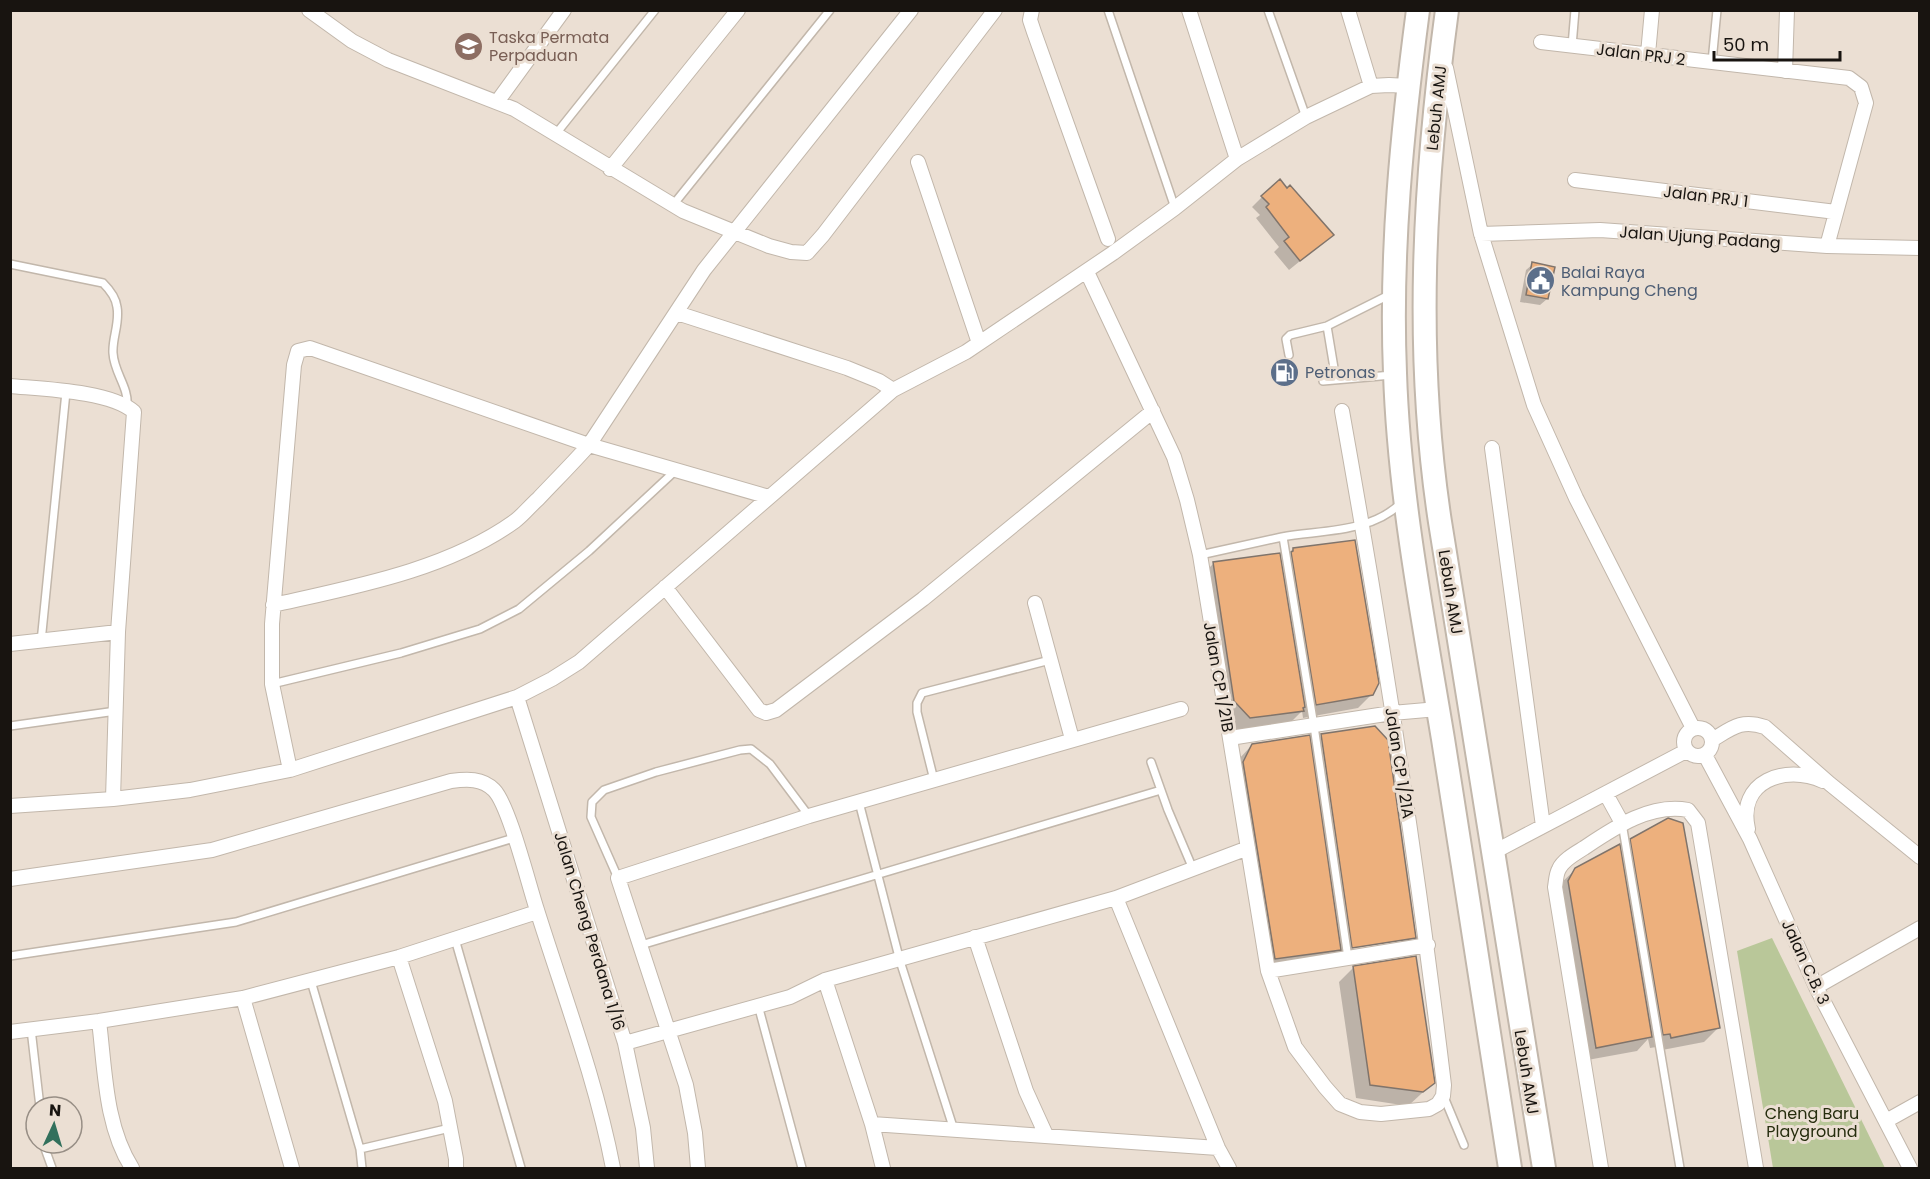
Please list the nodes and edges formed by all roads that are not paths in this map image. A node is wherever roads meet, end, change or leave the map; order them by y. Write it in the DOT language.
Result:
graph roads {
  1 [pos="309,10"];
  2 [pos="564,10"];
  3 [pos="655,10"];
  4 [pos="738,10"];
  5 [pos="830,10"];
  6 [pos="911,10"];
  7 [pos="995,10"];
  8 [pos="1032,10"];
  9 [pos="1108,10"];
  10 [pos="1189,10"];
  11 [pos="1268,10"];
  12 [pos="1348,10"];
  13 [pos="1418,10"];
  14 [pos="1447,10"];
  15 [pos="1575,10"];
  16 [pos="1652,10"];
  17 [pos="1717,10"];
  18 [pos="1787,10"];
  19 [pos="1541,42"];
  20 [pos="1572,46"];
  21 [pos="1442,50"];
  22 [pos="1648,54"];
  23 [pos="1712,62"];
  24 [pos="1785,71"];
  25 [pos="1371,86"];
  26 [pos="1408,86"];
  27 [pos="497,102"];
  28 [pos="1306,117"];
  29 [pos="555,135"];
  30 [pos="1237,159"];
  31 [pos="918,162"];
  32 [pos="610,169"];
  33 [pos="1575,180"];
  34 [pos="673,206"];
  35 [pos="1175,208"];
  36 [pos="1836,212"];
  37 [pos="733,233"];
  38 [pos="1481,234"];
  39 [pos="1108,239"];
  40 [pos="1827,246"];
  41 [pos="1920,249"];
  42 [pos="10,264"];
  43 [pos="1087,272"];
  44 [pos="1394,293"];
  45 [pos="677,314"];
  46 [pos="1327,326"];
  47 [pos="979,343"];
  48 [pos="1289,355"];
  49 [pos="1395,375"];
  50 [pos="1336,380"];
  51 [pos="1323,381"];
  52 [pos="10,386"];
  53 [pos="893,390"];
  54 [pos="66,392"];
  55 [pos="128,406"];
  56 [pos="1153,411"];
  57 [pos="1342,411"];
  58 [pos="589,445"];
  59 [pos="1492,448"];
  60 [pos="675,471"];
  61 [pos="769,497"];
  62 [pos="1406,497"];
  63 [pos="1362,525"];
  64 [pos="1283,537"];
  65 [pos="1200,555"];
  66 [pos="665,587"];
  67 [pos="1035,603"];
  68 [pos="273,605"];
  69 [pos="118,633"];
  70 [pos="41,642"];
  71 [pos="10,644"];
  72 [pos="1051,660"];
  73 [pos="272,684"];
  74 [pos="517,697"];
  75 [pos="1181,709"];
  76 [pos="1438,710"];
  77 [pos="116,711"];
  78 [pos="1392,714"];
  79 [pos="10,726"];
  80 [pos="1314,726"];
  81 [pos="1693,728"];
  82 [pos="1230,738"];
  83 [pos="1072,739"];
  84 [pos="1712,740"];
  85 [pos="1686,751"];
  86 [pos="1705,755"];
  87 [pos="1151,762"];
  88 [pos="290,770"];
  89 [pos="934,780"];
  90 [pos="1830,784"];
  91 [pos="1161,790"];
  92 [pos="1606,794"];
  93 [pos="113,799"];
  94 [pos="859,802"];
  95 [pos="10,806"];
  96 [pos="809,816"];
  97 [pos="1622,823"];
  98 [pos="1543,826"];
  99 [pos="514,838"];
  100 [pos="1750,839"];
  101 [pos="1920,839"];
  102 [pos="1908,848"];
  103 [pos="1248,849"];
  104 [pos="1492,853"];
  105 [pos="1920,857"];
  106 [pos="1192,869"];
  107 [pos="878,874"];
  108 [pos="618,878"];
  109 [pos="10,879"];
  110 [pos="1116,898"];
  111 [pos="537,912"];
  112 [pos="1920,928"];
  113 [pos="975,937"];
  114 [pos="455,939"];
  115 [pos="641,945"];
  116 [pos="1428,945"];
  117 [pos="10,956"];
  118 [pos="399,957"];
  119 [pos="1348,958"];
  120 [pos="900,961"];
  121 [pos="1268,971"];
  122 [pos="825,980"];
  123 [pos="311,981"];
  124 [pos="1816,987"];
  125 [pos="243,998"];
  126 [pos="758,1005"];
  127 [pos="99,1021"];
  128 [pos="31,1029"];
  129 [pos="669,1030"];
  130 [pos="10,1032"];
  131 [pos="625,1043"];
  132 [pos="39,1095"];
  133 [pos="1443,1096"];
  134 [pos="1920,1102"];
  135 [pos="1886,1121"];
  136 [pos="872,1124"];
  137 [pos="450,1128"];
  138 [pos="954,1130"];
  139 [pos="1046,1135"];
  140 [pos="1464,1145"];
  141 [pos="1218,1148"];
  142 [pos="360,1149"];
  143 [pos="132,1168"];
  144 [pos="292,1168"];
  145 [pos="362,1168"];
  146 [pos="456,1168"];
  147 [pos="521,1168"];
  148 [pos="613,1168"];
  149 [pos="647,1168"];
  150 [pos="698,1168"];
  151 [pos="801,1168"];
  152 [pos="883,1168"];
  153 [pos="1229,1168"];
  154 [pos="1510,1168"];
  155 [pos="1544,1168"];
  156 [pos="1600,1168"];
  157 [pos="1680,1168"];
  158 [pos="1756,1168"];
  159 [pos="1910,1168"];
  1 -- 27 [label="street"];
  2 -- 27 [label="street"];
  3 -- 29 [label="lane"];
  4 -- 32 [label="street"];
  5 -- 34 [label="lane"];
  6 -- 37 [label="street"];
  7 -- 37 [label="street"];
  8 -- 39 [label="street"];
  9 -- 35 [label="lane"];
  10 -- 30 [label="street"];
  11 -- 28 [label="lane"];
  12 -- 25 [label="street"];
  13 -- 26 [label="highway, Lebuh AMJ"];
  14 -- 21 [label="highway, Lebuh AMJ"];
  15 -- 20 [label="lane"];
  16 -- 22 [label="street"];
  17 -- 23 [label="lane"];
  18 -- 24 [label="street"];
  19 -- 20 [label="street, Jalan PRJ 2"];
  20 -- 22 [label="street, Jalan PRJ 2"];
  21 -- 38 [label="street"];
  21 -- 104 [label="highway, Lebuh AMJ"];
  22 -- 23 [label="street, Jalan PRJ 2"];
  23 -- 24 [label="street, Jalan PRJ 2"];
  24 -- 36 [label="street, Jalan PRJ 2"];
  25 -- 26 [label="street"];
  25 -- 28 [label="street"];
  26 -- 44 [label="highway, Lebuh AMJ"];
  27 -- 29 [label="street"];
  28 -- 30 [label="street"];
  29 -- 32 [label="street"];
  30 -- 35 [label="street"];
  31 -- 47 [label="street"];
  32 -- 34 [label="street"];
  33 -- 36 [label="street, Jalan PRJ 1"];
  34 -- 37 [label="street"];
  35 -- 43 [label="street"];
  36 -- 40 [label="street, Jalan PRJ 2"];
  37 -- 45 [label="street"];
  38 -- 40 [label="street, Jalan Ujung Padang"];
  38 -- 81 [label="street"];
  40 -- 41 [label="street, Jalan Ujung Padang"];
  42 -- 55 [label="lane"];
  43 -- 47 [label="street"];
  43 -- 56 [label="street, Jalan CP 1/21B"];
  44 -- 46 [label="lane"];
  44 -- 49 [label="highway, Lebuh AMJ"];
  45 -- 53 [label="street"];
  45 -- 58 [label="street"];
  46 -- 48 [label="lane"];
  46 -- 50 [label="lane"];
  47 -- 53 [label="street"];
  49 -- 50 [label="lane"];
  49 -- 62 [label="highway, Lebuh AMJ"];
  50 -- 51 [label="lane"];
  52 -- 54 [label="street"];
  53 -- 61 [label="street"];
  54 -- 55 [label="street"];
  54 -- 70 [label="lane"];
  55 -- 69 [label="street"];
  56 -- 65 [label="street, Jalan CP 1/21B"];
  56 -- 66 [label="street"];
  57 -- 63 [label="street, Jalan CP 1/21A"];
  58 -- 60 [label="street"];
  58 -- 68 [label="street"];
  58 -- 68 [label="street"];
  59 -- 98 [label="street"];
  60 -- 61 [label="street"];
  60 -- 73 [label="lane"];
  61 -- 66 [label="street"];
  62 -- 63 [label="lane"];
  62 -- 76 [label="highway, Lebuh AMJ"];
  63 -- 64 [label="lane"];
  63 -- 78 [label="street, Jalan CP 1/21A"];
  64 -- 65 [label="lane"];
  64 -- 80 [label="lane"];
  65 -- 82 [label="street, Jalan CP 1/21B"];
  66 -- 74 [label="street"];
  67 -- 72 [label="street"];
  68 -- 73 [label="street"];
  69 -- 70 [label="street"];
  69 -- 77 [label="street"];
  70 -- 71 [label="street"];
  72 -- 83 [label="street"];
  72 -- 89 [label="lane"];
  73 -- 88 [label="street"];
  74 -- 88 [label="street"];
  74 -- 131 [label="street, Jalan Cheng Perdana 1/16"];
  75 -- 83 [label="street"];
  76 -- 78 [label="street"];
  76 -- 154 [label="highway, Lebuh AMJ"];
  77 -- 79 [label="lane"];
  77 -- 93 [label="street"];
  78 -- 80 [label="street"];
  78 -- 116 [label="street, Jalan CP 1/21A"];
  80 -- 82 [label="street"];
  80 -- 119 [label="lane"];
  81 -- 84 [label="street"];
  81 -- 85 [label="street"];
  82 -- 103 [label="street, Jalan CP 1/21B"];
  83 -- 89 [label="street"];
  84 -- 86 [label="street"];
  84 -- 90 [label="street"];
  85 -- 86 [label="street"];
  85 -- 92 [label="street"];
  86 -- 100 [label="street, Jalan C.B. 3"];
  87 -- 91 [label="lane"];
  88 -- 93 [label="street"];
  89 -- 94 [label="street"];
  90 -- 100 [label="street"];
  90 -- 102 [label="street"];
  91 -- 106 [label="lane"];
  91 -- 107 [label="lane"];
  92 -- 97 [label="street"];
  92 -- 98 [label="street"];
  93 -- 95 [label="street"];
  94 -- 96 [label="street"];
  94 -- 107 [label="lane"];
  96 -- 108 [label="street"];
  96 -- 108 [label="lane"];
  97 -- 156 [label="street"];
  97 -- 157 [label="lane"];
  97 -- 158 [label="street"];
  98 -- 104 [label="street"];
  99 -- 109 [label="street"];
  99 -- 111 [label="street"];
  99 -- 117 [label="lane"];
  100 -- 124 [label="street, Jalan C.B. 3"];
  101 -- 102 [label="street"];
  102 -- 105 [label="street"];
  103 -- 106 [label="street"];
  103 -- 121 [label="street, Jalan CP 1/21B"];
  104 -- 155 [label="highway, Lebuh AMJ"];
  106 -- 110 [label="street"];
  107 -- 115 [label="lane"];
  107 -- 120 [label="lane"];
  108 -- 115 [label="street"];
  110 -- 113 [label="street"];
  110 -- 141 [label="street"];
  111 -- 114 [label="street"];
  111 -- 148 [label="street"];
  112 -- 124 [label="street"];
  113 -- 120 [label="street"];
  113 -- 139 [label="street"];
  114 -- 118 [label="street"];
  114 -- 147 [label="lane"];
  115 -- 129 [label="street"];
  116 -- 119 [label="street"];
  116 -- 133 [label="street, Jalan CP 1/21A"];
  118 -- 123 [label="street"];
  118 -- 137 [label="street"];
  119 -- 121 [label="street"];
  120 -- 122 [label="street"];
  120 -- 138 [label="lane"];
  121 -- 133 [label="street, Jalan CP 1/21B"];
  122 -- 126 [label="street"];
  122 -- 136 [label="street"];
  123 -- 125 [label="street"];
  123 -- 142 [label="lane"];
  124 -- 135 [label="street, Jalan C.B. 3"];
  125 -- 127 [label="street"];
  125 -- 144 [label="street"];
  126 -- 129 [label="street"];
  126 -- 151 [label="lane"];
  127 -- 128 [label="street"];
  127 -- 143 [label="street"];
  128 -- 130 [label="street"];
  128 -- 132 [label="lane"];
  129 -- 131 [label="street"];
  129 -- 150 [label="street"];
  131 -- 149 [label="street, Jalan Cheng Perdana 1/16"];
  133 -- 140 [label="lane"];
  134 -- 135 [label="street"];
  135 -- 159 [label="street, Jalan C.B. 3"];
  136 -- 138 [label="street"];
  136 -- 152 [label="street"];
  137 -- 142 [label="lane"];
  137 -- 146 [label="street"];
  138 -- 139 [label="street"];
  139 -- 141 [label="street"];
  141 -- 153 [label="street"];
  142 -- 145 [label="lane"];
}
